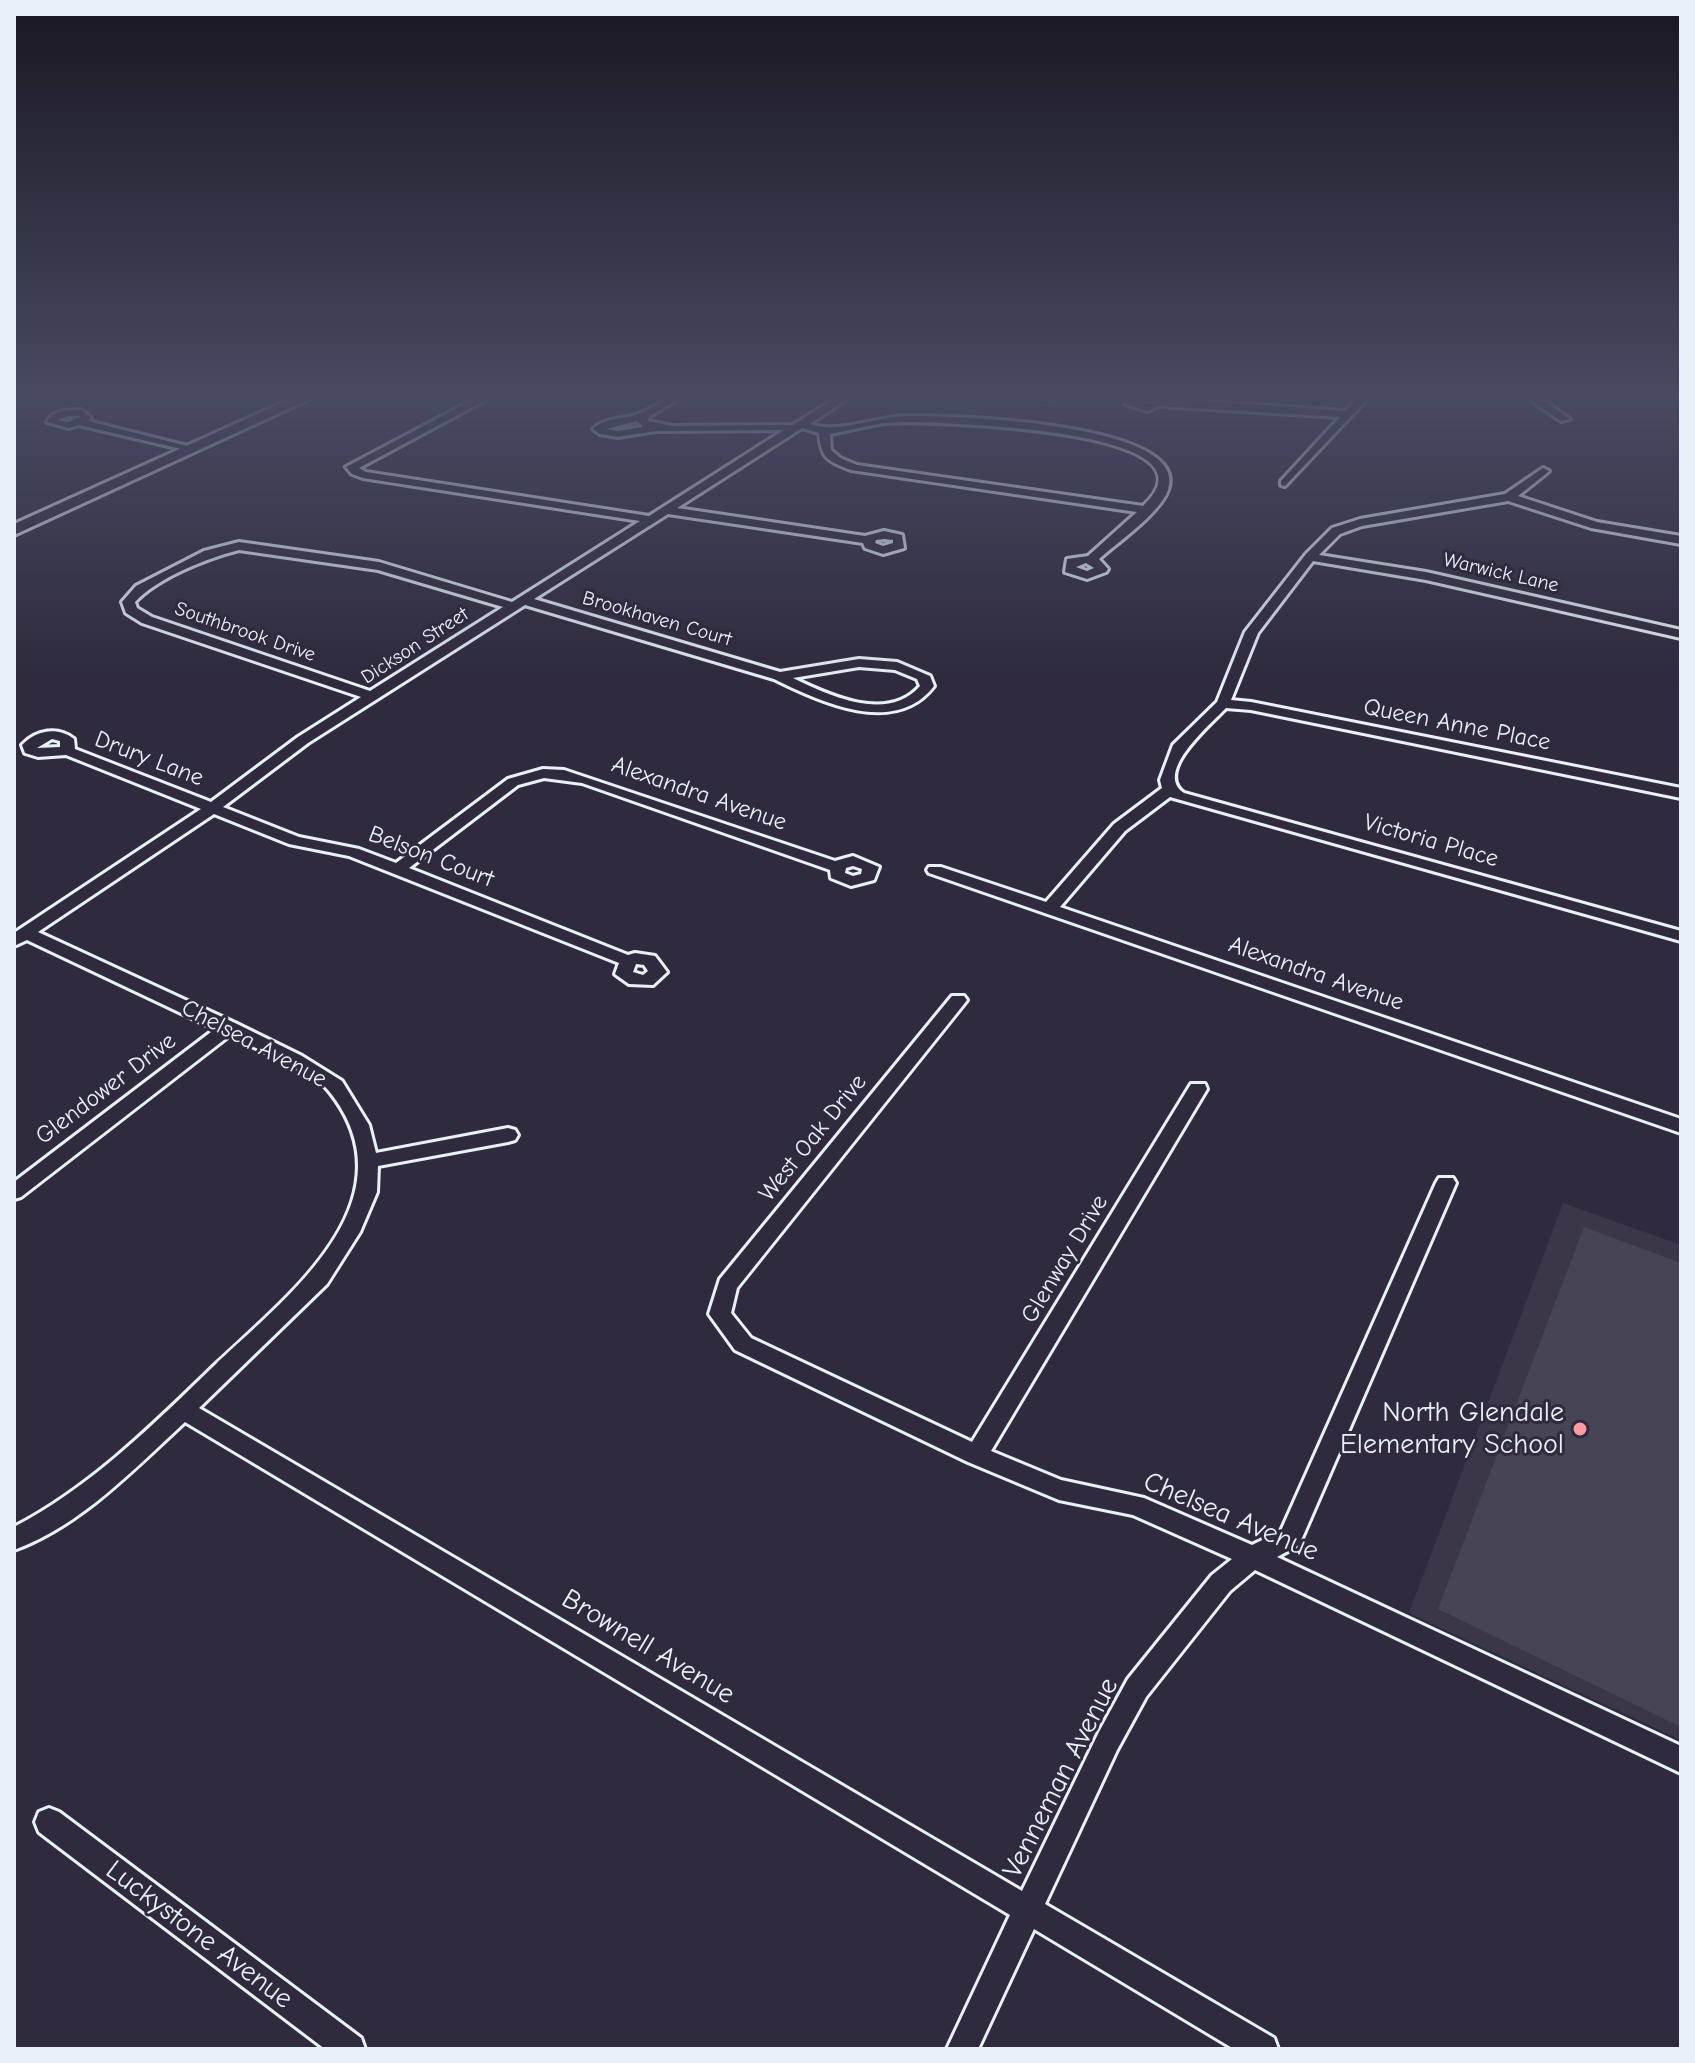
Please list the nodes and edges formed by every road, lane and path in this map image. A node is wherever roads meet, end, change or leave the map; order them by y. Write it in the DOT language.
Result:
graph roads {
  1 [pos="98,492"];
  2 [pos="475,492"];
  3 [pos="694,492"];
  4 [pos="1023,492"];
  5 [pos="1161,492"];
  6 [pos="1515,492"];
  7 [pos="1509,497"];
  8 [pos="666,510"];
  9 [pos="1146,510"];
  10 [pos="648,519"];
  11 [pos="14,530"];
  12 [pos="868,540"];
  13 [pos="1681,540"];
  14 [pos="1310,557"];
  15 [pos="1091,560"];
  16 [pos="140,589"];
  17 [pos="517,603"];
  18 [pos="1681,634"];
  19 [pos="779,676"];
  20 [pos="373,697"];
  21 [pos="1223,704"];
  22 [pos="68,751"];
  23 [pos="1170,790"];
  24 [pos="1681,793"];
  25 [pos="214,807"];
  26 [pos="837,867"];
  27 [pos="398,869"];
  28 [pos="935,870"];
  29 [pos="1050,908"];
  30 [pos="1681,936"];
  31 [pos="20,937"];
  32 [pos="629,961"];
  33 [pos="958,1000"];
  34 [pos="229,1027"];
  35 [pos="1198,1089"];
  36 [pos="1681,1126"];
  37 [pos="508,1135"];
  38 [pos="368,1161"];
  39 [pos="1446,1183"];
  40 [pos="14,1192"];
  41 [pos="720,1314"];
  42 [pos="183,1410"];
  43 [pos="976,1455"];
  44 [pos="14,1539"];
  45 [pos="1253,1557"];
  46 [pos="1681,1760"];
  47 [pos="49,1822"];
  48 [pos="1028,1910"];
  49 [pos="350,2049"];
  50 [pos="962,2049"];
  51 [pos="1263,2049"];
  1 -- 11 [label="street"];
  2 -- 10 [label="street"];
  3 -- 8 [label="street, Dickson Street"];
  4 -- 9 [label="street"];
  5 -- 9 [label="street"];
  6 -- 7 [label="street"];
  7 -- 13 [label="street"];
  7 -- 14 [label="street"];
  8 -- 10 [label="street, Dickson Street"];
  8 -- 12 [label="street"];
  9 -- 15 [label="street"];
  10 -- 17 [label="street, Dickson Street"];
  14 -- 18 [label="street, Warwick Lane"];
  14 -- 21 [label="street"];
  16 -- 17 [label="street, Brookhaven Court"];
  16 -- 20 [label="street, Southbrook Drive"];
  17 -- 19 [label="street, Brookhaven Court"];
  17 -- 20 [label="street, Dickson Street"];
  19 -- 19 [label="street, Brookhaven Court"];
  20 -- 25 [label="street, Dickson Street"];
  21 -- 23 [label="street"];
  21 -- 24 [label="street, Queen Anne Place"];
  22 -- 25 [label="street, Drury Lane"];
  23 -- 29 [label="street"];
  23 -- 30 [label="street, Victoria Place"];
  25 -- 27 [label="street, Belson Court"];
  25 -- 31 [label="street, Dickson Street"];
  26 -- 27 [label="street, Alexandra Avenue"];
  27 -- 32 [label="street, Belson Court"];
  28 -- 29 [label="street, Alexandra Avenue"];
  29 -- 36 [label="street, Alexandra Avenue"];
  31 -- 34 [label="street, Chelsea Avenue"];
  33 -- 41 [label="street, West Oak Drive"];
  34 -- 38 [label="street, Chelsea Avenue"];
  34 -- 40 [label="street, Glendower Drive"];
  35 -- 43 [label="street, Glenway Drive"];
  37 -- 38 [label="street"];
  38 -- 42 [label="street, Chelsea Avenue"];
  39 -- 45 [label="street, Venneman Avenue"];
  41 -- 43 [label="street, Chelsea Avenue"];
  42 -- 44 [label="street"];
  42 -- 48 [label="street, Brownell Avenue"];
  43 -- 45 [label="street, Chelsea Avenue"];
  45 -- 46 [label="street, Chelsea Avenue"];
  45 -- 48 [label="street, Venneman Avenue"];
  47 -- 49 [label="street, Luckystone Avenue"];
  48 -- 50 [label="street, Venneman Avenue"];
  48 -- 51 [label="street, Brownell Avenue"];
}
